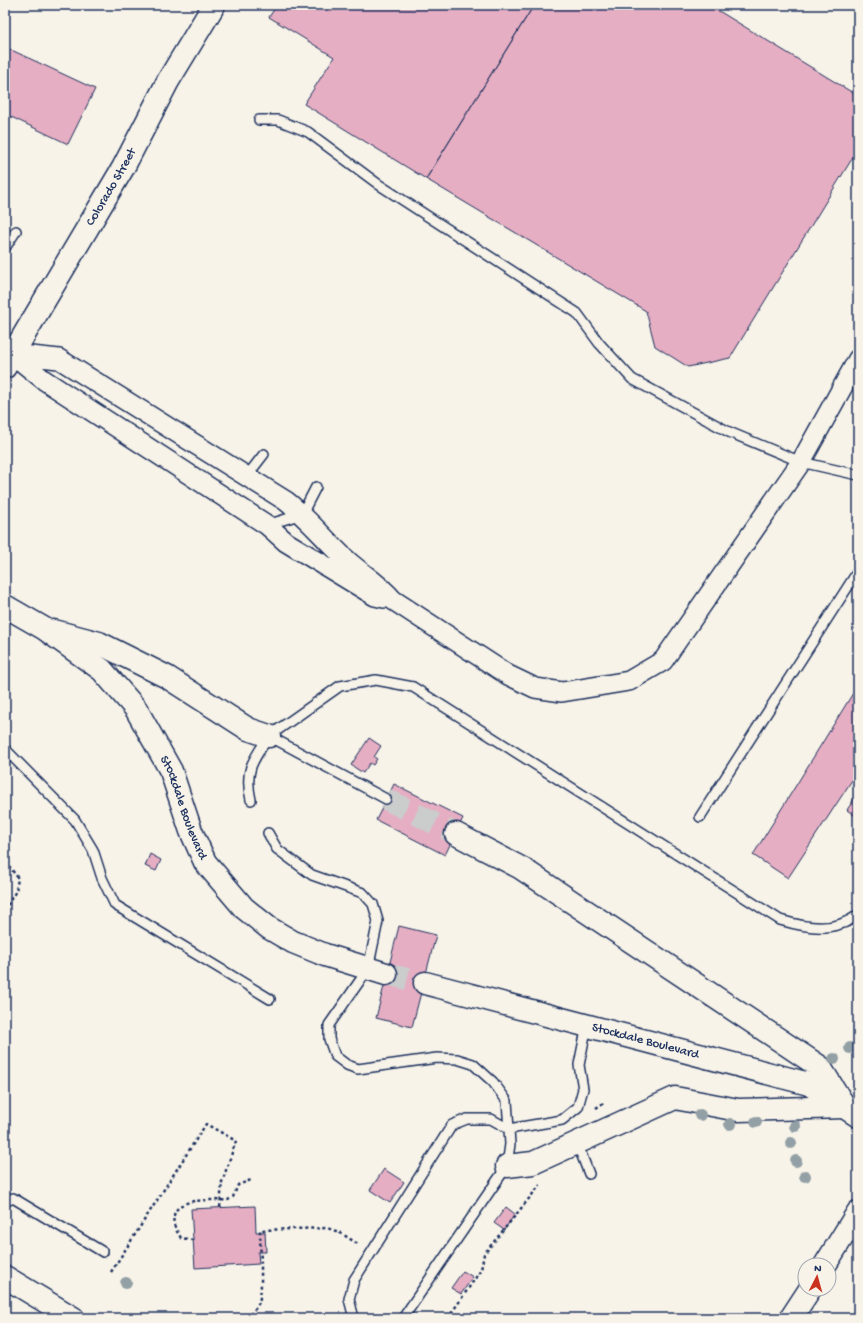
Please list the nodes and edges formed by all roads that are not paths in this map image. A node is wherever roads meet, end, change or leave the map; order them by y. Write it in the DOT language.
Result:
graph roads {
  1 [pos="214,5"];
  2 [pos="260,120"];
  3 [pos="16,231"];
  4 [pos="5,248"];
  5 [pos="7,358"];
  6 [pos="858,359"];
  7 [pos="264,454"];
  8 [pos="801,462"];
  9 [pos="858,475"];
  10 [pos="248,476"];
  11 [pos="316,487"];
  12 [pos="302,514"];
  13 [pos="267,525"];
  14 [pos="858,571"];
  15 [pos="393,600"];
  16 [pos="5,606"];
  17 [pos="45,629"];
  18 [pos="269,736"];
  19 [pos="5,749"];
  20 [pos="386,799"];
  21 [pos="251,800"];
  22 [pos="700,818"];
  23 [pos="268,833"];
  24 [pos="456,834"];
  25 [pos="858,915"];
  26 [pos="377,971"];
  27 [pos="425,983"];
  28 [pos="270,999"];
  29 [pos="587,1025"];
  30 [pos="851,1112"];
  31 [pos="509,1129"];
  32 [pos="577,1143"];
  33 [pos="507,1166"];
  34 [pos="589,1174"];
  35 [pos="5,1192"];
  36 [pos="9,1200"];
  37 [pos="858,1212"];
  38 [pos="103,1252"];
  39 [pos="830,1257"];
  40 [pos="5,1277"];
  41 [pos="805,1297"];
  42 [pos="71,1317"];
  43 [pos="354,1318"];
  44 [pos="402,1318"];
  45 [pos="791,1318"];
  1 -- 5 [label="main road, Colorado Street"];
  2 -- 8 [label="lane"];
  3 -- 4 [label="lane"];
  5 -- 10 [label="street"];
  5 -- 13 [label="street"];
  6 -- 8 [label="street"];
  7 -- 10 [label="lane"];
  8 -- 9 [label="lane"];
  8 -- 15 [label="street"];
  10 -- 12 [label="street"];
  11 -- 12 [label="lane"];
  12 -- 13 [label="lane"];
  12 -- 15 [label="street"];
  13 -- 15 [label="street"];
  14 -- 22 [label="lane"];
  16 -- 17 [label="main road, Stockdale Boulevard"];
  17 -- 18 [label="main road"];
  17 -- 26 [label="main road, Stockdale Boulevard"];
  18 -- 20 [label="lane"];
  18 -- 21 [label="lane"];
  18 -- 25 [label="lane"];
  19 -- 28 [label="lane"];
  23 -- 26 [label="lane"];
  24 -- 30 [label="main road"];
  26 -- 31 [label="lane"];
  27 -- 29 [label="main road, Stockdale Boulevard"];
  29 -- 30 [label="main road, Stockdale Boulevard"];
  29 -- 31 [label="lane"];
  30 -- 32 [label="main road"];
  31 -- 33 [label="lane"];
  31 -- 43 [label="lane"];
  32 -- 33 [label="main road"];
  32 -- 34 [label="lane"];
  33 -- 44 [label="lane"];
  35 -- 36 [label="lane"];
  36 -- 38 [label="lane"];
  37 -- 39 [label="main road"];
  40 -- 42 [label="main road"];
  41 -- 45 [label="main road"];
}
